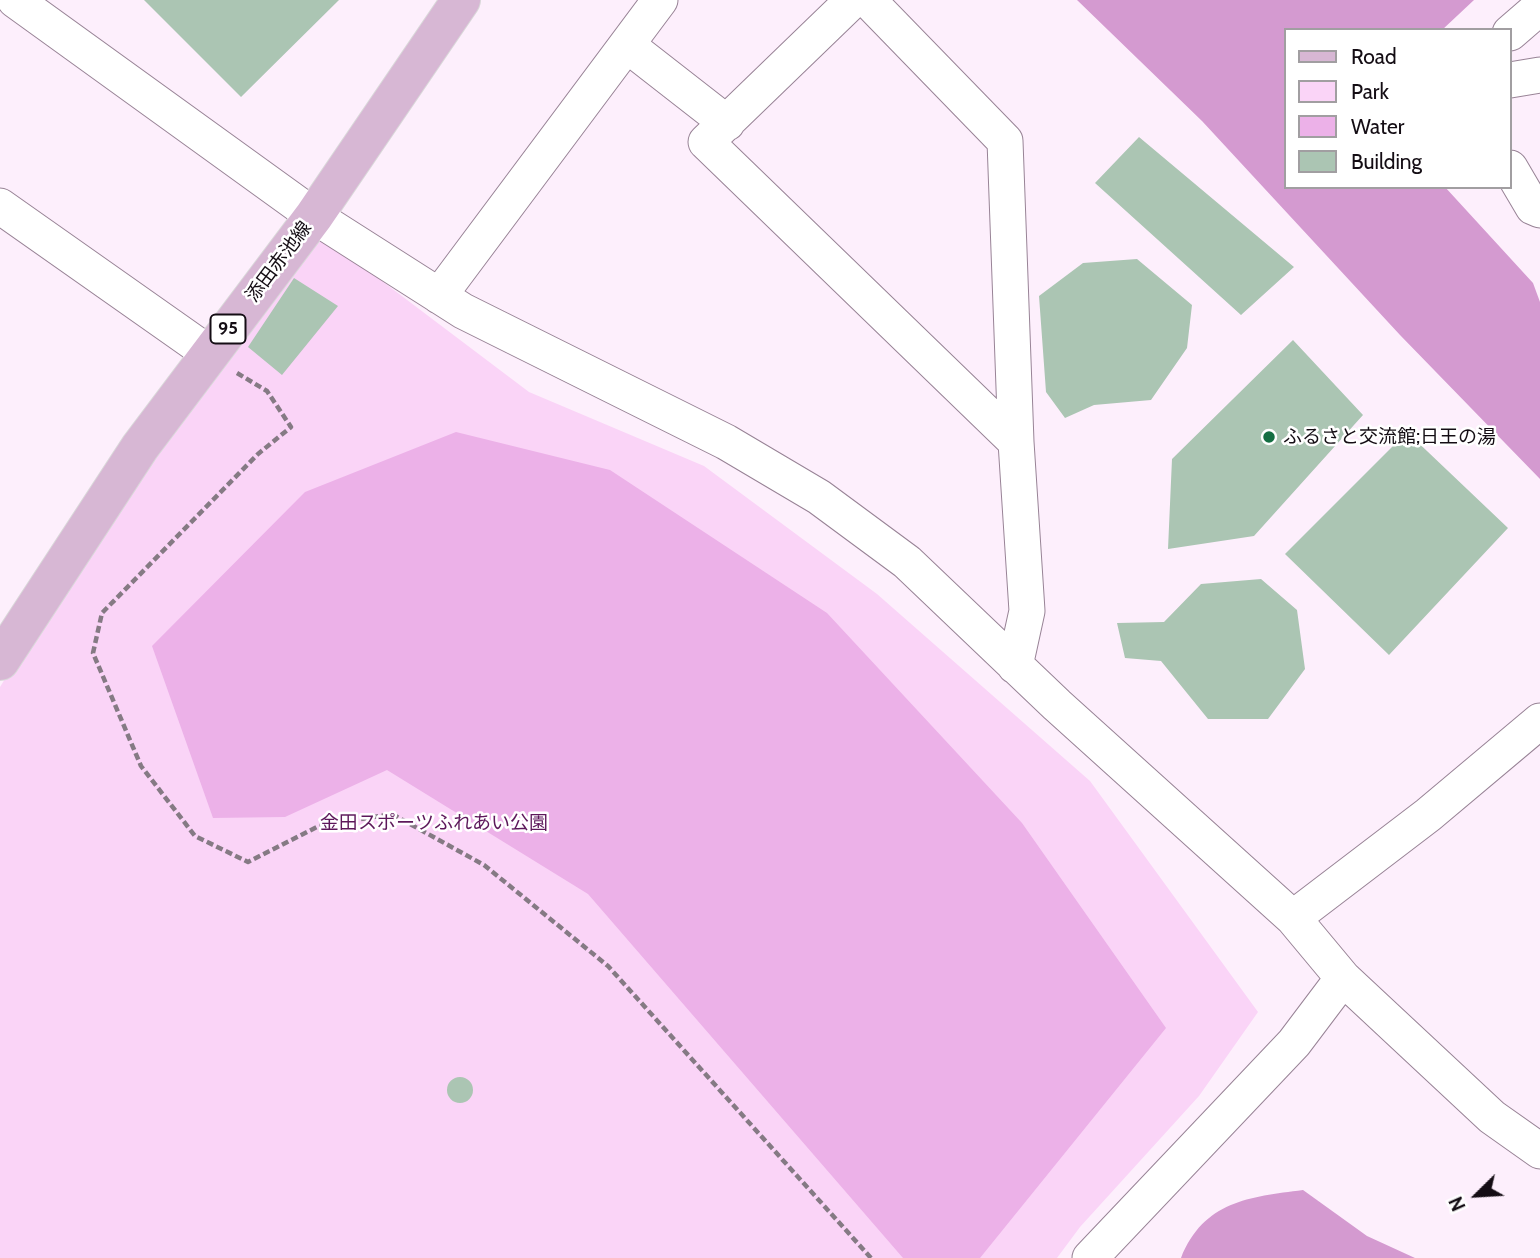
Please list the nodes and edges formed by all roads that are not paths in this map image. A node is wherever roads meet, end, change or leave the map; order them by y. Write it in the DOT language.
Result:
graph roads {
  1 [pos="15,0"];
  2 [pos="461,0"];
  3 [pos="660,0"];
  4 [pos="853,0"];
  5 [pos="868,0"];
  6 [pos="1540,7"];
  7 [pos="1512,31"];
  8 [pos="627,45"];
  9 [pos="1540,75"];
  10 [pos="1512,80"];
  11 [pos="727,123"];
  12 [pos="1512,171"];
  13 [pos="0,206"];
  14 [pos="1540,210"];
  15 [pos="314,216"];
  16 [pos="439,296"];
  17 [pos="210,354"];
  18 [pos="1016,442"];
  19 [pos="0,661"];
  20 [pos="1015,666"];
  21 [pos="1540,721"];
  22 [pos="1293,918"];
  23 [pos="1343,978"];
  24 [pos="1540,1152"];
  25 [pos="1090,1258"];
  1 -- 15 [label="street"];
  2 -- 15 [label="main road, 添田赤池線 / 95"];
  3 -- 8 [label="street"];
  4 -- 11 [label="street"];
  5 -- 18 [label="street"];
  6 -- 7 [label="street"];
  8 -- 11 [label="street"];
  8 -- 16 [label="street"];
  9 -- 10 [label="street"];
  11 -- 18 [label="street"];
  12 -- 14 [label="street"];
  13 -- 17 [label="street"];
  15 -- 16 [label="street"];
  15 -- 17 [label="main road, 添田赤池線 / 95"];
  16 -- 20 [label="street"];
  17 -- 19 [label="main road, 添田赤池線 / 95"];
  18 -- 20 [label="street"];
  20 -- 22 [label="street"];
  21 -- 22 [label="street"];
  22 -- 23 [label="street"];
  23 -- 24 [label="street"];
  23 -- 25 [label="street"];
}
